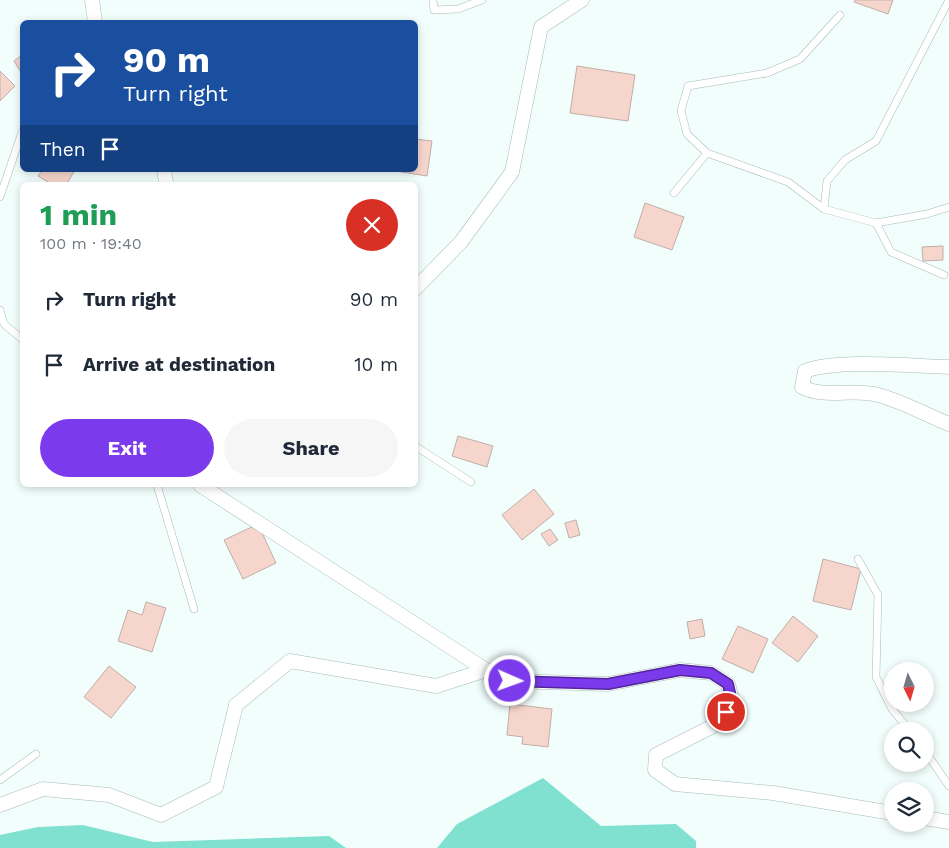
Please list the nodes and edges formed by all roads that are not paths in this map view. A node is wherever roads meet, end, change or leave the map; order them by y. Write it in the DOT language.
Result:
graph roads {
  1 [pos="92,0"];
  2 [pos="433,0"];
  3 [pos="482,0"];
  4 [pos="582,0"];
  5 [pos="949,0"];
  6 [pos="840,15"];
  7 [pos="95,20"];
  8 [pos="20,138"];
  9 [pos="707,153"];
  10 [pos="674,193"];
  11 [pos="0,197"];
  12 [pos="949,207"];
  13 [pos="824,209"];
  14 [pos="876,223"];
  15 [pos="944,275"];
  16 [pos="418,285"];
  17 [pos="0,310"];
  18 [pos="20,337"];
  19 [pos="949,367"];
  20 [pos="949,424"];
  21 [pos="418,448"];
  22 [pos="471,482"];
  23 [pos="158,487"];
  24 [pos="203,487"];
  25 [pos="858,559"];
  26 [pos="194,609"];
  27 [pos="486,670"];
  28 [pos="903,722"];
  29 [pos="36,754"];
  30 [pos="934,764"];
  31 [pos="0,780"];
  32 [pos="949,786"];
  33 [pos="0,805"];
  34 [pos="884,812"];
  35 [pos="934,820"];
  36 [pos="949,822"];
  1 -- 7 [label="street"];
  2 -- 3 [label="lane"];
  4 -- 16 [label="street"];
  5 -- 13 [label="lane"];
  6 -- 9 [label="lane"];
  8 -- 11 [label="lane"];
  9 -- 10 [label="lane"];
  9 -- 13 [label="lane"];
  12 -- 14 [label="lane"];
  13 -- 14 [label="lane"];
  14 -- 15 [label="lane"];
  17 -- 18 [label="lane"];
  19 -- 20 [label="street"];
  21 -- 22 [label="lane"];
  23 -- 26 [label="lane"];
  24 -- 27 [label="street"];
  25 -- 28 [label="lane"];
  27 -- 33 [label="street"];
  27 -- 34 [label="street"];
  29 -- 31 [label="lane"];
  30 -- 32 [label="lane"];
  35 -- 36 [label="street"];
}
